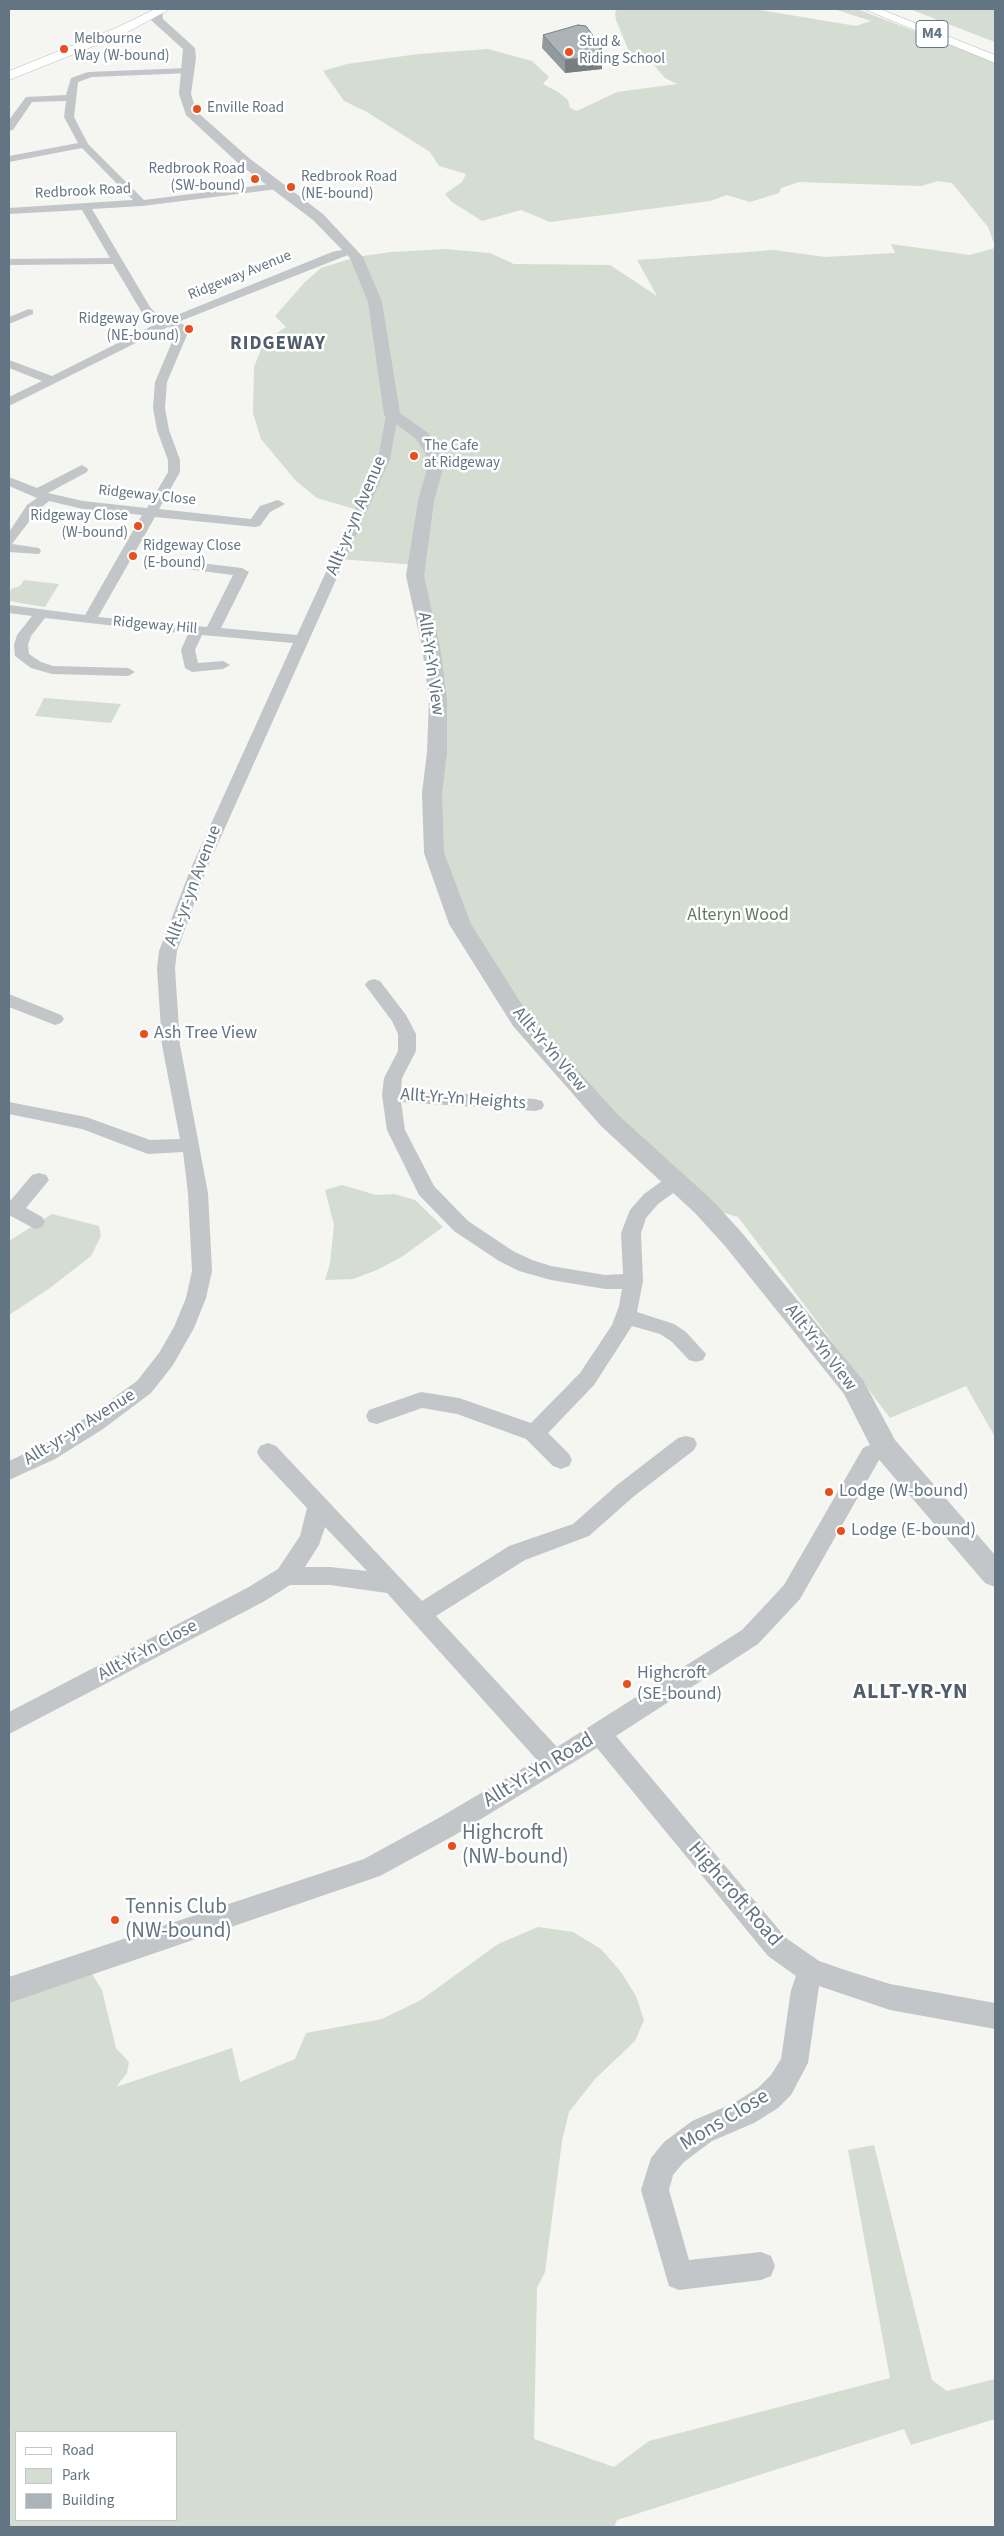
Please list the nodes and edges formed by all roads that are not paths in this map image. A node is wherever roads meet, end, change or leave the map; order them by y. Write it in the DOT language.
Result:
graph roads {
  1 [pos="869,9"];
  2 [pos="157,11"];
  3 [pos="892,13"];
  4 [pos="136,24"];
  5 [pos="165,28"];
  6 [pos="995,55"];
  7 [pos="188,71"];
  8 [pos="9,76"];
  9 [pos="70,98"];
  10 [pos="9,128"];
  11 [pos="84,145"];
  12 [pos="10,148"];
  13 [pos="20,158"];
  14 [pos="9,159"];
  15 [pos="278,186"];
  16 [pos="142,204"];
  17 [pos="86,208"];
  18 [pos="9,211"];
  19 [pos="352,251"];
  20 [pos="9,262"];
  21 [pos="116,262"];
  22 [pos="29,312"];
  23 [pos="9,321"];
  24 [pos="167,322"];
  25 [pos="9,364"];
  26 [pos="51,380"];
  27 [pos="9,402"];
  28 [pos="392,414"];
  29 [pos="82,469"];
  30 [pos="9,481"];
  31 [pos="42,495"];
  32 [pos="278,504"];
  33 [pos="152,513"];
  34 [pos="9,541"];
  35 [pos="9,548"];
  36 [pos="34,551"];
  37 [pos="183,565"];
  38 [pos="9,609"];
  39 [pos="41,614"];
  40 [pos="89,620"];
  41 [pos="204,630"];
  42 [pos="302,640"];
  43 [pos="223,665"];
  44 [pos="128,672"];
  45 [pos="374,986"];
  46 [pos="9,1000"];
  47 [pos="55,1019"];
  48 [pos="391,1095"];
  49 [pos="535,1105"];
  50 [pos="9,1108"];
  51 [pos="192,1145"];
  52 [pos="38,1180"];
  53 [pos="676,1181"];
  54 [pos="12,1208"];
  55 [pos="35,1222"];
  56 [pos="633,1281"];
  57 [pos="625,1316"];
  58 [pos="696,1354"];
  59 [pos="377,1416"];
  60 [pos="534,1434"];
  61 [pos="686,1444"];
  62 [pos="884,1447"];
  63 [pos="268,1452"];
  64 [pos="561,1460"];
  65 [pos="9,1472"];
  66 [pos="319,1506"];
  67 [pos="995,1575"];
  68 [pos="286,1576"];
  69 [pos="393,1584"];
  70 [pos="420,1614"];
  71 [pos="9,1724"];
  72 [pos="600,1734"];
  73 [pos="556,1762"];
  74 [pos="811,1971"];
  75 [pos="9,1990"];
  76 [pos="995,2016"];
  77 [pos="761,2266"];
  1 -- 3 [label="main road, M4"];
  2 -- 4 [label="main road"];
  2 -- 5 [label="street"];
  3 -- 6 [label="main road, M4"];
  4 -- 5 [label="street"];
  4 -- 8 [label="main road"];
  5 -- 7 [label="street"];
  7 -- 9 [label="street"];
  7 -- 15 [label="street"];
  9 -- 10 [label="street"];
  9 -- 11 [label="street"];
  11 -- 13 [label="street"];
  11 -- 16 [label="street"];
  12 -- 13 [label="street"];
  13 -- 14 [label="street"];
  15 -- 16 [label="street, Redbrook Road"];
  15 -- 19 [label="street"];
  16 -- 17 [label="street, Redbrook Road"];
  17 -- 18 [label="street, Redbrook Road"];
  17 -- 21 [label="street"];
  19 -- 24 [label="street, Ridgeway Avenue"];
  19 -- 28 [label="street, Allt-yr-yn Avenue"];
  20 -- 21 [label="street"];
  21 -- 24 [label="street"];
  22 -- 23 [label="street"];
  24 -- 26 [label="street, Ridgeway Avenue"];
  24 -- 33 [label="street"];
  25 -- 26 [label="street"];
  26 -- 27 [label="street, Ridgeway Avenue"];
  28 -- 42 [label="street, Allt-yr-yn Avenue"];
  28 -- 53 [label="street, Allt-Yr-Yn View"];
  29 -- 31 [label="street"];
  30 -- 31 [label="street, Ridgeway Close"];
  31 -- 33 [label="street, Ridgeway Close"];
  31 -- 34 [label="street"];
  32 -- 33 [label="street, Ridgeway Close"];
  33 -- 40 [label="street"];
  35 -- 36 [label="street"];
  37 -- 41 [label="street"];
  38 -- 39 [label="street, Ridgeway Hill"];
  39 -- 40 [label="street, Ridgeway Hill"];
  39 -- 44 [label="street"];
  40 -- 41 [label="street, Ridgeway Hill"];
  41 -- 42 [label="street, Ridgeway Hill"];
  41 -- 43 [label="street"];
  42 -- 51 [label="street, Allt-yr-yn Avenue"];
  45 -- 48 [label="street, Allt-Yr-Yn Heights"];
  46 -- 47 [label="street"];
  48 -- 49 [label="street, Allt-Yr-Yn Heights"];
  48 -- 56 [label="street, Allt-Yr-Yn Heights"];
  50 -- 51 [label="street"];
  51 -- 65 [label="street, Allt-yr-yn Avenue"];
  52 -- 54 [label="street"];
  53 -- 56 [label="street"];
  53 -- 62 [label="street, Allt-Yr-Yn View"];
  54 -- 55 [label="street"];
  56 -- 57 [label="street"];
  57 -- 58 [label="street"];
  57 -- 60 [label="street"];
  59 -- 60 [label="street"];
  60 -- 64 [label="street"];
  61 -- 70 [label="street"];
  62 -- 67 [label="street, Allt-Yr-Yn View"];
  62 -- 72 [label="street, Allt-Yr-Yn Road"];
  63 -- 66 [label="street"];
  66 -- 68 [label="street, Allt-Yr-Yn Close"];
  66 -- 69 [label="street"];
  68 -- 69 [label="street"];
  68 -- 71 [label="street, Allt-Yr-Yn Close"];
  69 -- 70 [label="street"];
  70 -- 73 [label="street"];
  72 -- 73 [label="street, Allt-Yr-Yn Road"];
  72 -- 74 [label="street, Highcroft Road"];
  73 -- 75 [label="street, Allt-Yr-Yn Road"];
  74 -- 76 [label="street, Highcroft Road"];
  74 -- 77 [label="street, Mons Close"];
}
